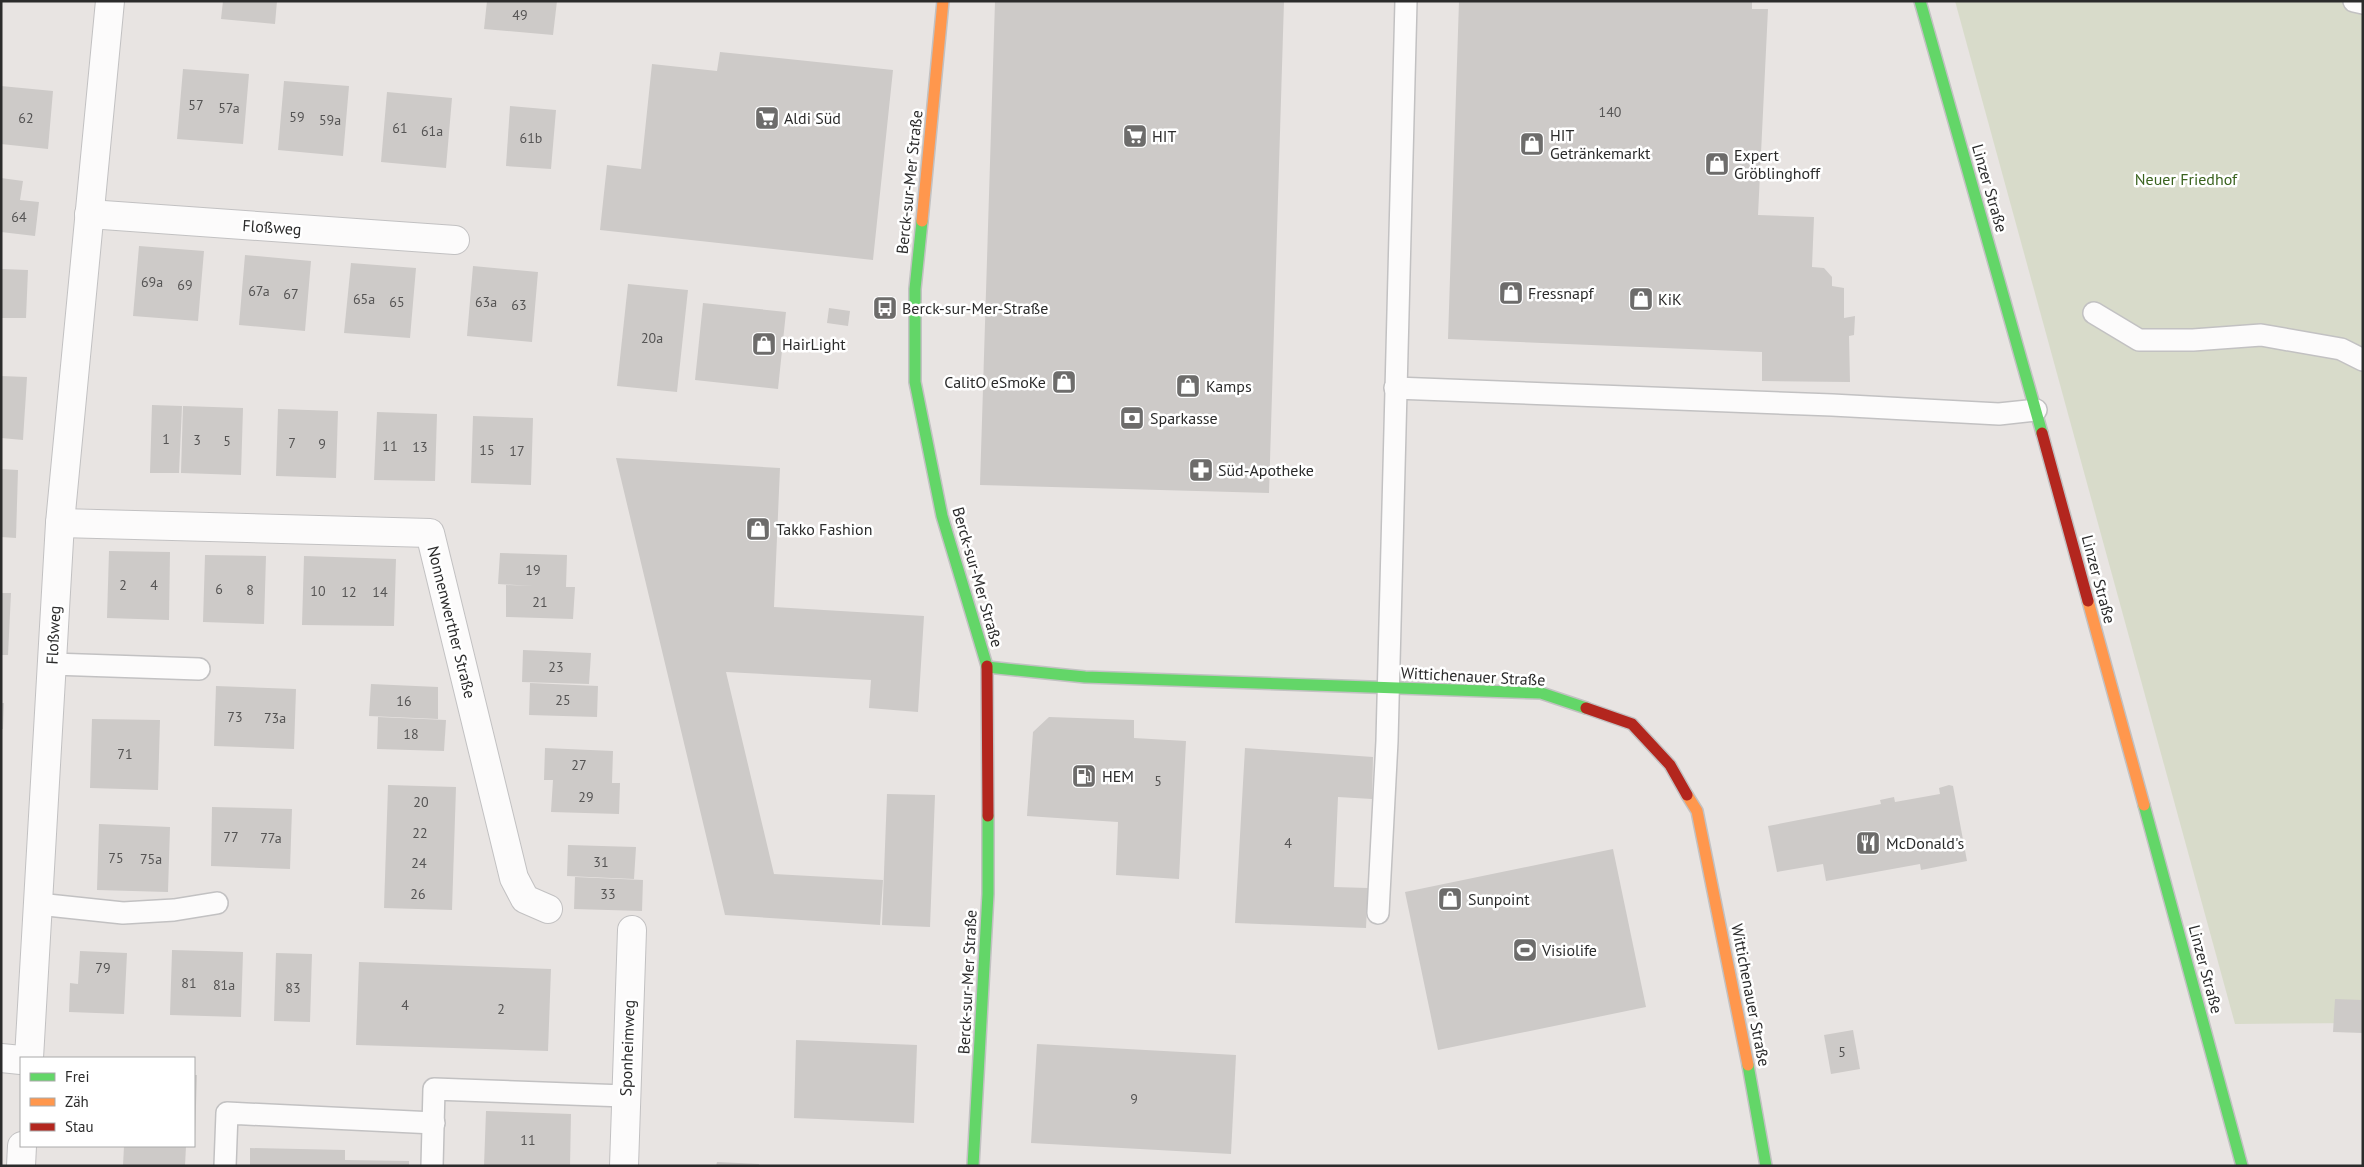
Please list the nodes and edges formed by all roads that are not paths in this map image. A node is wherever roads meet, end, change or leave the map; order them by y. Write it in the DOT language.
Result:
graph roads {
  1 [pos="110,1"];
  2 [pos="943,1"];
  3 [pos="1406,1"];
  4 [pos="1920,1"];
  5 [pos="2354,1"];
  6 [pos="2363,3"];
  7 [pos="90,214"];
  8 [pos="455,240"];
  9 [pos="2094,312"];
  10 [pos="2363,360"];
  11 [pos="1396,388"];
  12 [pos="2036,410"];
  13 [pos="60,523"];
  14 [pos="52,664"];
  15 [pos="987,667"];
  16 [pos="199,669"];
  17 [pos="1387,688"];
  18 [pos="217,903"];
  19 [pos="38,904"];
  20 [pos="548,909"];
  21 [pos="1378,913"];
  22 [pos="632,930"];
  23 [pos="29,1057"];
  24 [pos="1,1058"];
  25 [pos="20,1060"];
  26 [pos="625,1096"];
  27 [pos="434,1123"];
  28 [pos="22,1147"];
  29 [pos="21,1166"];
  30 [pos="225,1166"];
  31 [pos="432,1166"];
  32 [pos="624,1166"];
  33 [pos="973,1166"];
  34 [pos="1766,1166"];
  35 [pos="2242,1166"];
  1 -- 7 [label="street, Floßweg"];
  2 -- 15 [label="street, Berck-sur-Mer Straße"];
  3 -- 11 [label="lane"];
  4 -- 12 [label="street, Linzer Straße"];
  5 -- 6 [label="lane"];
  7 -- 8 [label="street, Floßweg"];
  7 -- 13 [label="street, Floßweg"];
  9 -- 10 [label="lane"];
  11 -- 12 [label="lane"];
  11 -- 17 [label="lane"];
  12 -- 35 [label="street, Linzer Straße"];
  13 -- 14 [label="street, Floßweg"];
  13 -- 20 [label="street, Nonnenwerther Straße"];
  14 -- 16 [label="lane"];
  14 -- 19 [label="street, Floßweg"];
  15 -- 17 [label="street, Wittichenauer Straße"];
  15 -- 33 [label="street, Berck-sur-Mer Straße"];
  17 -- 21 [label="lane"];
  17 -- 34 [label="street, Wittichenauer Straße"];
  18 -- 19 [label="lane"];
  19 -- 23 [label="street, Floßweg"];
  22 -- 26 [label="street, Sponheimweg"];
  24 -- 25 [label="street"];
  26 -- 27 [label="lane"];
  26 -- 32 [label="street, Sponheimweg"];
  27 -- 30 [label="lane"];
  27 -- 31 [label="lane"];
  28 -- 29 [label="street"];
}
